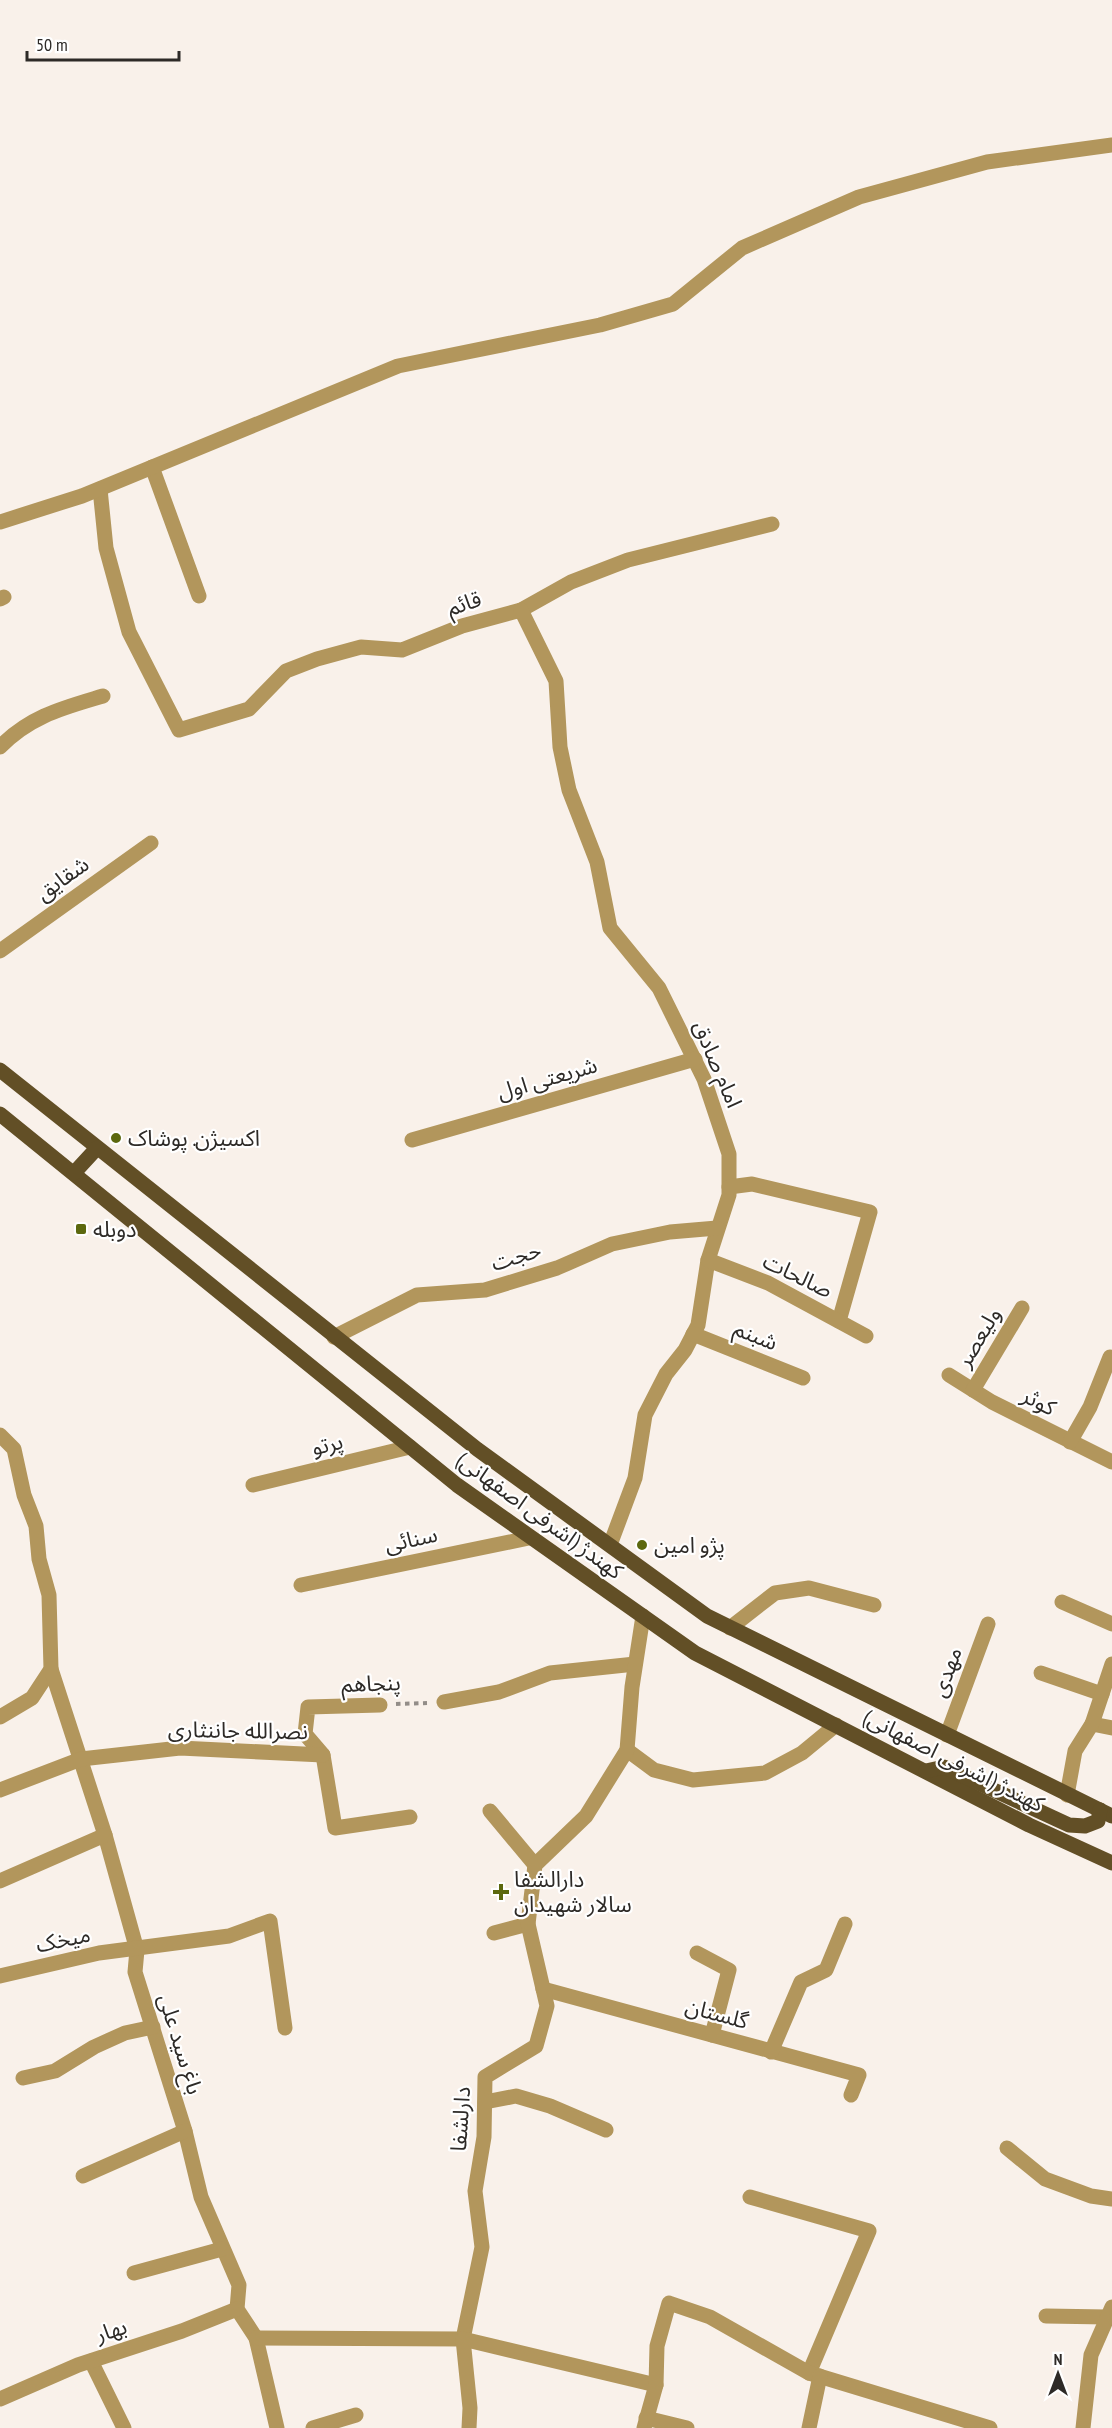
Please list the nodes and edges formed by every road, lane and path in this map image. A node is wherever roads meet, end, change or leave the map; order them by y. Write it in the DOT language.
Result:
graph roads {
  1 [pos="1112,145"];
  2 [pos="152,467"];
  3 [pos="99,489"];
  4 [pos="0,522"];
  5 [pos="772,524"];
  6 [pos="199,596"];
  7 [pos="521,610"];
  8 [pos="103,696"];
  9 [pos="0,747"];
  10 [pos="151,843"];
  11 [pos="0,951"];
  12 [pos="695,1059"];
  13 [pos="0,1070"];
  14 [pos="0,1114"];
  15 [pos="412,1140"];
  16 [pos="97,1148"];
  17 [pos="74,1173"];
  18 [pos="729,1186"];
  19 [pos="717,1228"];
  20 [pos="708,1260"];
  21 [pos="1022,1308"];
  22 [pos="838,1321"];
  23 [pos="693,1334"];
  24 [pos="866,1336"];
  25 [pos="334,1337"];
  26 [pos="1110,1357"];
  27 [pos="949,1375"];
  28 [pos="803,1378"];
  29 [pos="973,1390"];
  30 [pos="0,1436"];
  31 [pos="1070,1442"];
  32 [pos="410,1447"];
  33 [pos="1112,1461"];
  34 [pos="253,1485"];
  35 [pos="529,1538"];
  36 [pos="610,1545"];
  37 [pos="301,1585"];
  38 [pos="1062,1602"];
  39 [pos="874,1605"];
  40 [pos="643,1616"];
  41 [pos="988,1624"];
  42 [pos="1112,1624"];
  43 [pos="730,1628"];
  44 [pos="635,1664"];
  45 [pos="1112,1664"];
  46 [pos="51,1670"];
  47 [pos="1041,1673"];
  48 [pos="1102,1694"];
  49 [pos="444,1702"];
  50 [pos="380,1705"];
  51 [pos="0,1717"];
  52 [pos="1092,1724"];
  53 [pos="836,1725"];
  54 [pos="1112,1728"];
  55 [pos="947,1735"];
  56 [pos="627,1749"];
  57 [pos="323,1755"];
  58 [pos="81,1759"];
  59 [pos="926,1771"];
  60 [pos="0,1790"];
  61 [pos="1067,1795"];
  62 [pos="490,1811"];
  63 [pos="1106,1813"];
  64 [pos="410,1817"];
  65 [pos="105,1835"];
  66 [pos="1112,1863"];
  67 [pos="535,1865"];
  68 [pos="0,1881"];
  69 [pos="528,1924"];
  70 [pos="845,1924"];
  71 [pos="494,1933"];
  72 [pos="136,1950"];
  73 [pos="697,1953"];
  74 [pos="0,1976"];
  75 [pos="543,1989"];
  76 [pos="153,2027"];
  77 [pos="285,2028"];
  78 [pos="712,2035"];
  79 [pos="771,2052"];
  80 [pos="23,2078"];
  81 [pos="851,2095"];
  82 [pos="485,2102"];
  83 [pos="606,2130"];
  84 [pos="185,2131"];
  85 [pos="1007,2148"];
  86 [pos="83,2176"];
  87 [pos="750,2198"];
  88 [pos="1112,2199"];
  89 [pos="222,2249"];
  90 [pos="134,2273"];
  91 [pos="237,2309"];
  92 [pos="1110,2312"];
  93 [pos="1046,2316"];
  94 [pos="256,2338"];
  95 [pos="463,2339"];
  96 [pos="91,2361"];
  97 [pos="814,2374"];
  98 [pos="656,2385"];
  99 [pos="0,2398"];
  100 [pos="940,2413"];
  101 [pos="356,2415"];
  102 [pos="645,2423"];
  103 [pos="124,2428"];
  104 [pos="277,2428"];
  105 [pos="313,2428"];
  106 [pos="469,2428"];
  107 [pos="687,2428"];
  108 [pos="809,2428"];
  109 [pos="933,2428"];
  110 [pos="990,2428"];
  111 [pos="1083,2428"];
  1 -- 2 [label="street"];
  2 -- 3 [label="street"];
  2 -- 6 [label="street"];
  3 -- 4 [label="street"];
  3 -- 7 [label="street, قائم"];
  5 -- 7 [label="street, قائم"];
  7 -- 12 [label="street, امام صادق"];
  8 -- 9 [label="street"];
  10 -- 11 [label="street, شقایق"];
  12 -- 15 [label="street, شریعتی اول"];
  12 -- 18 [label="street, امام صادق"];
  13 -- 16 [label="main road, کهندژ (اشرفی اصفهانی)"];
  14 -- 17 [label="main road, کهندژ (اشرفی اصفهانی)"];
  16 -- 17 [label="main road"];
  16 -- 25 [label="main road, کهندژ (اشرفی اصفهانی)"];
  17 -- 32 [label="main road, کهندژ (اشرفی اصفهانی)"];
  18 -- 19 [label="street, امام صادق"];
  18 -- 22 [label="street"];
  19 -- 20 [label="street, امام صادق"];
  19 -- 25 [label="street, حجت"];
  20 -- 22 [label="street, صالحات"];
  20 -- 23 [label="street, امام صادق"];
  21 -- 29 [label="street, ولیعصر"];
  22 -- 24 [label="street, صالحات"];
  23 -- 28 [label="street, شبنم"];
  23 -- 36 [label="street, امام صادق"];
  25 -- 36 [label="main road, کهندژ (اشرفی اصفهانی)"];
  26 -- 31 [label="street"];
  27 -- 29 [label="street, کوثر"];
  29 -- 31 [label="street, کوثر"];
  30 -- 46 [label="street, باغ سید علی"];
  31 -- 33 [label="street, کوثر"];
  32 -- 34 [label="street, پرتو"];
  32 -- 35 [label="main road, کهندژ (اشرفی اصفهانی)"];
  35 -- 37 [label="street, سنائی"];
  35 -- 40 [label="main road, کهندژ (اشرفی اصفهانی)"];
  36 -- 43 [label="main road, کهندژ (اشرفی اصفهانی)"];
  38 -- 42 [label="street"];
  39 -- 43 [label="street"];
  40 -- 44 [label="street"];
  40 -- 53 [label="main road, کهندژ (اشرفی اصفهانی)"];
  41 -- 55 [label="street, مهدی"];
  43 -- 55 [label="main road, کهندژ (اشرفی اصفهانی)"];
  44 -- 49 [label="street"];
  44 -- 56 [label="street"];
  45 -- 48 [label="street"];
  46 -- 51 [label="street"];
  46 -- 58 [label="street, باغ سید علی"];
  47 -- 48 [label="street"];
  48 -- 52 [label="street"];
  49 -- 50 [label="path, پنجاهم"];
  50 -- 57 [label="street, پنجاهم"];
  52 -- 54 [label="street"];
  52 -- 61 [label="street"];
  53 -- 56 [label="street"];
  53 -- 59 [label="main road, کهندژ (اشرفی اصفهانی)"];
  55 -- 61 [label="main road, کهندژ (اشرفی اصفهانی)"];
  56 -- 67 [label="street"];
  57 -- 58 [label="street, نصرالله جاننثاری"];
  57 -- 64 [label="street, پنجاهم"];
  58 -- 60 [label="street, نصرالله جاننثاری"];
  58 -- 65 [label="street, باغ سید علی"];
  59 -- 63 [label="main road"];
  59 -- 66 [label="main road, کهندژ (اشرفی اصفهانی)"];
  61 -- 63 [label="main road, کهندژ (اشرفی اصفهانی)"];
  62 -- 67 [label="street"];
  65 -- 68 [label="street"];
  65 -- 72 [label="street, باغ سید علی"];
  67 -- 69 [label="street, دارلشفا"];
  69 -- 71 [label="street"];
  69 -- 75 [label="street, دارلشفا"];
  70 -- 79 [label="street"];
  72 -- 74 [label="street, میخک"];
  72 -- 76 [label="street, باغ سید علی"];
  72 -- 77 [label="street, میخک"];
  73 -- 78 [label="street"];
  75 -- 78 [label="street, گلستان"];
  75 -- 82 [label="street, دارلشفا"];
  76 -- 80 [label="street"];
  76 -- 84 [label="street, باغ سید علی"];
  78 -- 79 [label="street, گلستان"];
  79 -- 81 [label="street, گلستان"];
  82 -- 83 [label="street"];
  82 -- 95 [label="street, دارلشفا"];
  84 -- 86 [label="street"];
  84 -- 89 [label="street, باغ سید علی"];
  85 -- 88 [label="street"];
  87 -- 97 [label="street"];
  89 -- 90 [label="street"];
  89 -- 91 [label="street, باغ سید علی"];
  91 -- 94 [label="street"];
  91 -- 96 [label="street, بهار"];
  92 -- 93 [label="street"];
  92 -- 111 [label="street"];
  94 -- 95 [label="street"];
  94 -- 104 [label="street"];
  95 -- 98 [label="street"];
  95 -- 106 [label="street, دارلشفا"];
  96 -- 99 [label="street, بهار"];
  96 -- 103 [label="street"];
  97 -- 98 [label="street"];
  97 -- 100 [label="street"];
  97 -- 108 [label="street"];
  98 -- 102 [label="street"];
  100 -- 109 [label="street"];
  100 -- 110 [label="street"];
  101 -- 105 [label="street"];
  102 -- 107 [label="street"];
}
